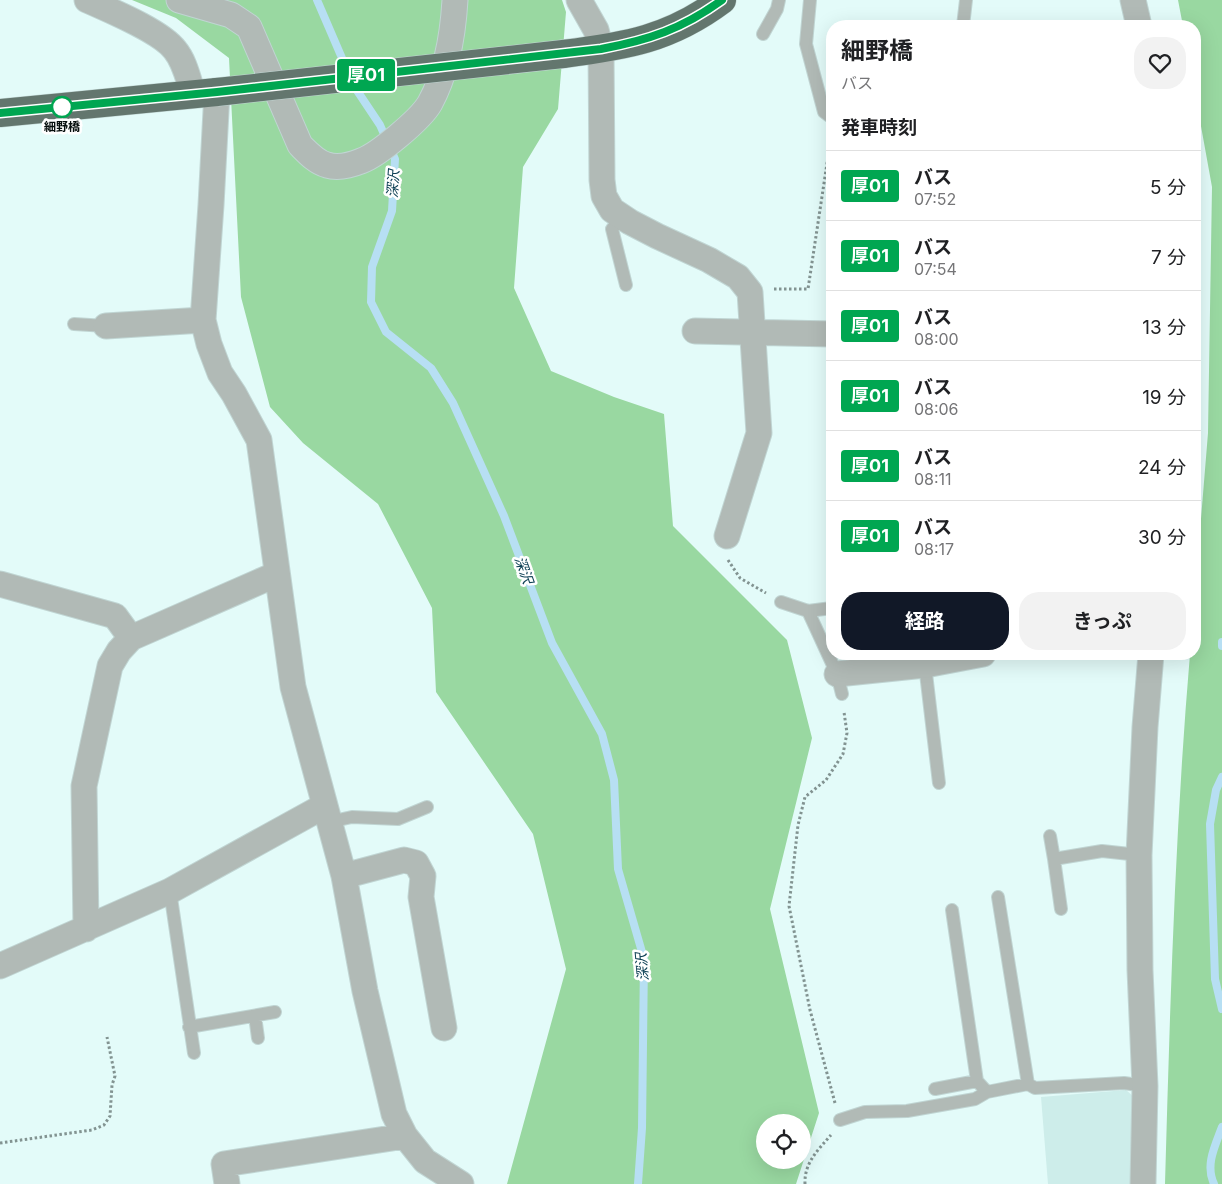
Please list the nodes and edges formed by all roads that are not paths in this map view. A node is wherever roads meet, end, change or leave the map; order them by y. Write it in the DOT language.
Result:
graph roads {
  1 [pos="86,0"];
  2 [pos="179,0"];
  3 [pos="455,0"];
  4 [pos="579,0"];
  5 [pos="722,0"];
  6 [pos="779,0"];
  7 [pos="810,0"];
  8 [pos="966,0"];
  9 [pos="1132,0"];
  10 [pos="964,20"];
  11 [pos="1137,20"];
  12 [pos="762,34"];
  13 [pos="601,49"];
  14 [pos="205,93"];
  15 [pos="0,113"];
  16 [pos="826,114"];
  17 [pos="622,217"];
  18 [pos="626,285"];
  19 [pos="203,320"];
  20 [pos="74,324"];
  21 [pos="106,326"];
  22 [pos="695,331"];
  23 [pos="752,333"];
  24 [pos="826,334"];
  25 [pos="727,536"];
  26 [pos="277,574"];
  27 [pos="0,584"];
  28 [pos="781,602"];
  29 [pos="826,609"];
  30 [pos="808,612"];
  31 [pos="131,638"];
  32 [pos="826,654"];
  33 [pos="829,660"];
  34 [pos="951,660"];
  35 [pos="1151,660"];
  36 [pos="925,665"];
  37 [pos="839,684"];
  38 [pos="939,783"];
  39 [pos="427,807"];
  40 [pos="327,814"];
  41 [pos="1050,836"];
  42 [pos="1140,855"];
  43 [pos="1054,859"];
  44 [pos="344,876"];
  45 [pos="170,891"];
  46 [pos="998,896"];
  47 [pos="1060,909"];
  48 [pos="952,910"];
  49 [pos="86,929"];
  50 [pos="0,966"];
  51 [pos="275,1012"];
  52 [pos="448,1012"];
  53 [pos="255,1016"];
  54 [pos="189,1027"];
  55 [pos="258,1038"];
  56 [pos="194,1053"];
  57 [pos="977,1081"];
  58 [pos="1028,1084"];
  59 [pos="1144,1086"];
  60 [pos="935,1090"];
  61 [pos="987,1092"];
  62 [pos="840,1120"];
  63 [pos="405,1136"];
  64 [pos="227,1184"];
  65 [pos="461,1184"];
  66 [pos="1143,1184"];
  1 -- 14 [label="street"];
  2 -- 3 [label="street"];
  4 -- 13 [label="street"];
  5 -- 13 [label="highway"];
  6 -- 12 [label="lane"];
  7 -- 16 [label="lane"];
  8 -- 10 [label="lane"];
  9 -- 11 [label="street"];
  13 -- 14 [label="highway, bridge"];
  13 -- 17 [label="street"];
  14 -- 15 [label="highway"];
  14 -- 19 [label="street"];
  17 -- 18 [label="lane"];
  17 -- 23 [label="street"];
  19 -- 21 [label="street"];
  19 -- 26 [label="street"];
  20 -- 21 [label="lane"];
  22 -- 23 [label="street"];
  23 -- 24 [label="street"];
  23 -- 25 [label="street"];
  26 -- 31 [label="street"];
  26 -- 40 [label="street"];
  27 -- 31 [label="street"];
  28 -- 30 [label="lane"];
  29 -- 30 [label="lane"];
  30 -- 32 [label="lane"];
  31 -- 49 [label="street"];
  33 -- 37 [label="lane"];
  34 -- 36 [label="street"];
  35 -- 42 [label="street"];
  36 -- 37 [label="street"];
  36 -- 38 [label="lane"];
  39 -- 40 [label="lane"];
  40 -- 44 [label="street"];
  40 -- 45 [label="street"];
  41 -- 43 [label="lane"];
  42 -- 43 [label="lane"];
  42 -- 59 [label="street"];
  43 -- 47 [label="lane"];
  44 -- 52 [label="street"];
  44 -- 63 [label="street"];
  45 -- 49 [label="street"];
  45 -- 54 [label="lane"];
  46 -- 58 [label="lane"];
  48 -- 57 [label="lane"];
  49 -- 50 [label="street"];
  51 -- 53 [label="lane"];
  53 -- 54 [label="lane"];
  53 -- 55 [label="lane"];
  54 -- 56 [label="lane"];
  57 -- 60 [label="lane"];
  57 -- 61 [label="lane"];
  58 -- 59 [label="lane"];
  58 -- 61 [label="lane"];
  59 -- 66 [label="street"];
  61 -- 62 [label="lane"];
  63 -- 64 [label="street"];
  63 -- 65 [label="street"];
}
